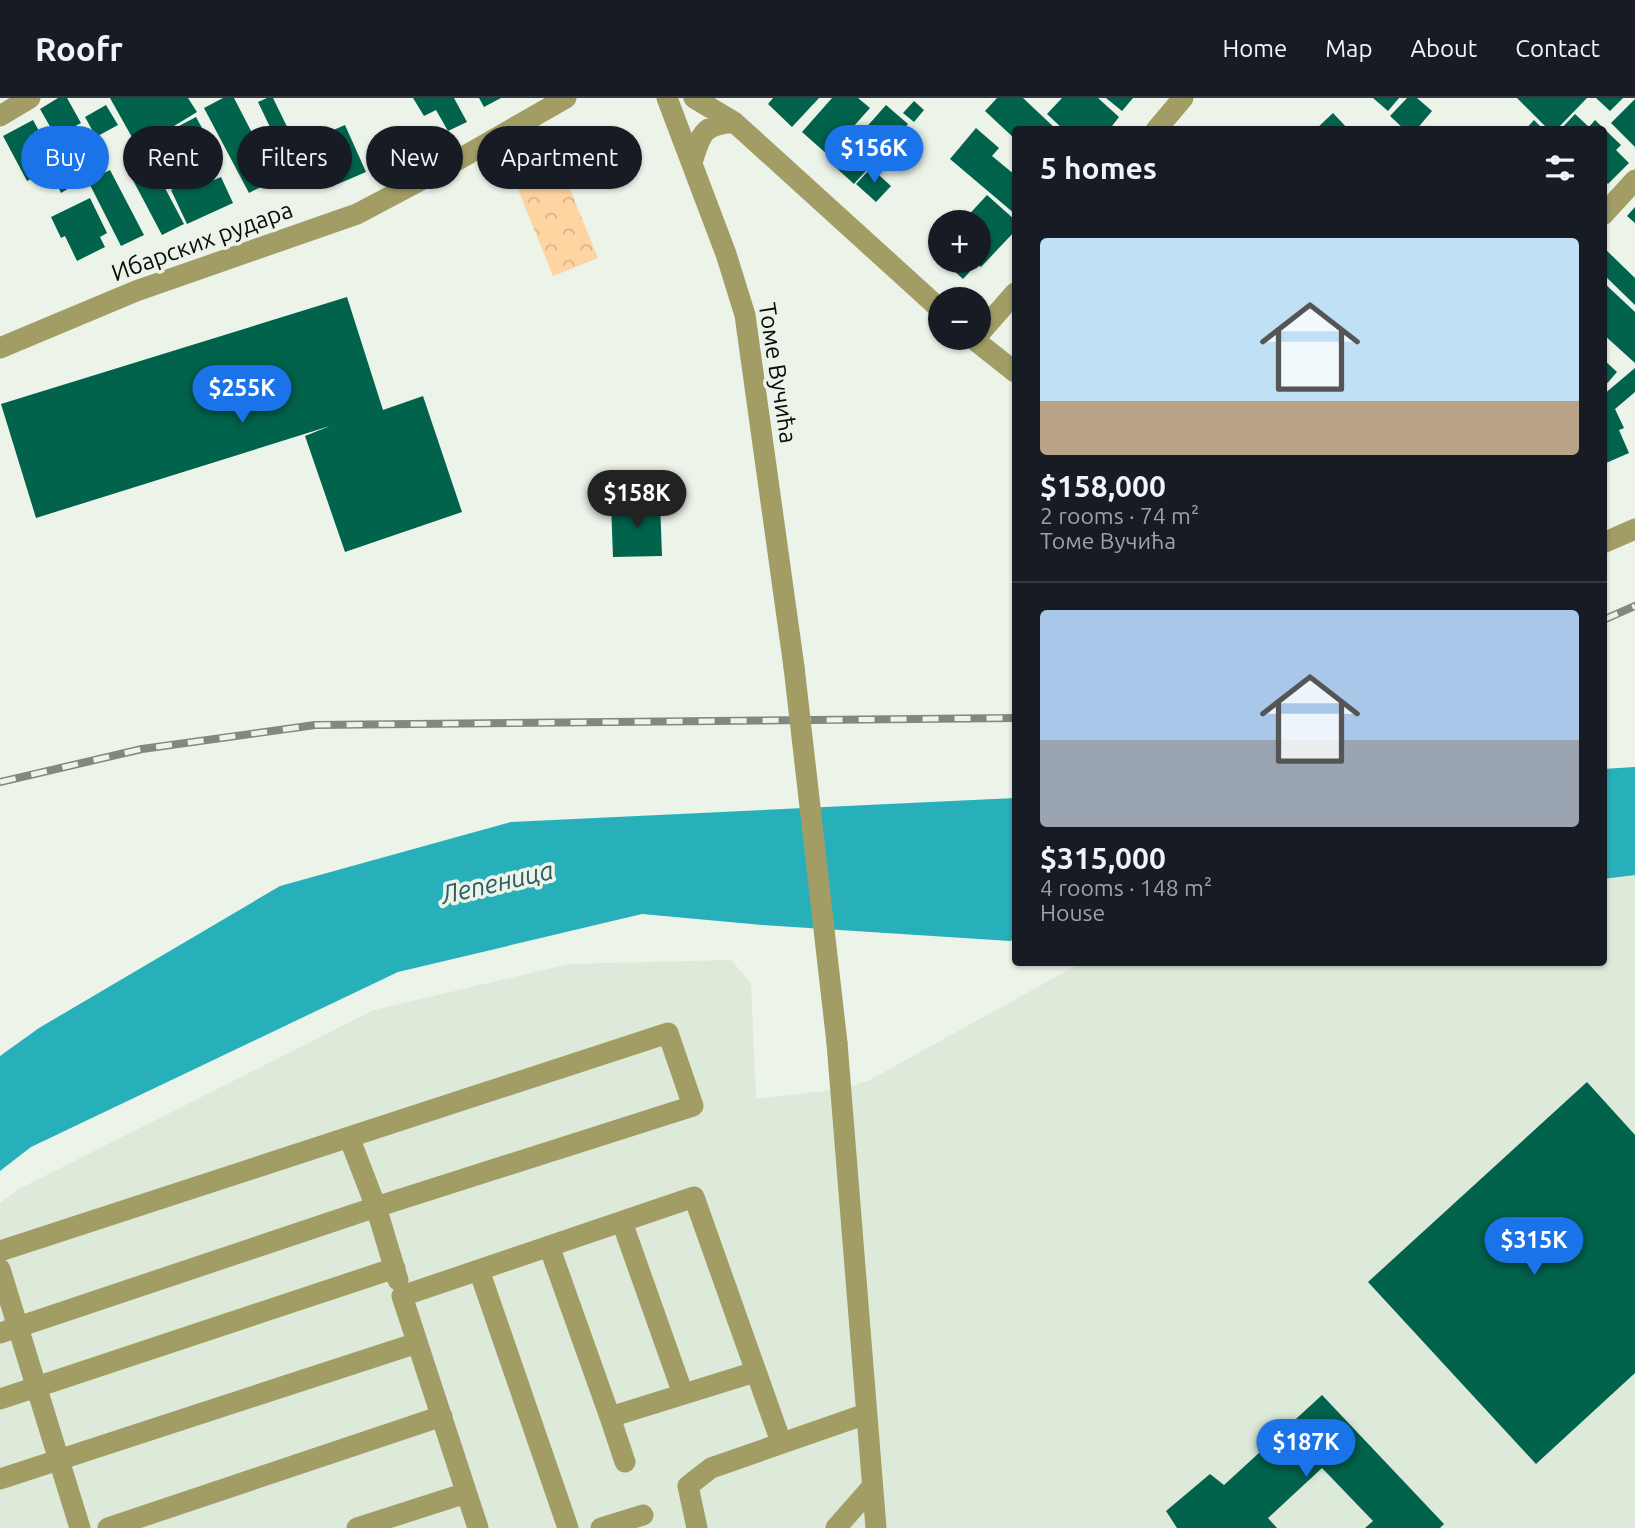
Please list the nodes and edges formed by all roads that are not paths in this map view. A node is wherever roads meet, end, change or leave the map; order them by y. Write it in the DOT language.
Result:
graph roads {
  1 [pos="30,98"];
  2 [pos="566,98"];
  3 [pos="667,98"];
  4 [pos="694,98"];
  5 [pos="1184,98"];
  6 [pos="0,116"];
  7 [pos="734,122"];
  8 [pos="1160,126"];
  9 [pos="692,163"];
  10 [pos="1635,180"];
  11 [pos="1607,211"];
  12 [pos="1012,296"];
  13 [pos="928,298"];
  14 [pos="991,320"];
  15 [pos="0,348"];
  16 [pos="989,350"];
  17 [pos="1012,369"];
  18 [pos="1635,529"];
  19 [pos="1607,542"];
  20 [pos="349,1137"];
  21 [pos="376,1207"];
  22 [pos="622,1222"];
  23 [pos="549,1246"];
  24 [pos="0,1251"];
  25 [pos="395,1268"];
  26 [pos="0,1269"];
  27 [pos="479,1270"];
  28 [pos="402,1296"];
  29 [pos="9,1330"];
  30 [pos="418,1343"];
  31 [pos="755,1372"];
  32 [pos="36,1387"];
  33 [pos="682,1394"];
  34 [pos="0,1399"];
  35 [pos="866,1414"];
  36 [pos="442,1416"];
  37 [pos="610,1417"];
  38 [pos="781,1442"];
  39 [pos="59,1460"];
  40 [pos="625,1462"];
  41 [pos="0,1479"];
  42 [pos="872,1487"];
  43 [pos="466,1493"];
  44 [pos="643,1515"];
  45 [pos="80,1528"];
  46 [pos="108,1528"];
  47 [pos="357,1528"];
  48 [pos="478,1528"];
  49 [pos="568,1528"];
  50 [pos="601,1528"];
  51 [pos="697,1528"];
  52 [pos="836,1528"];
  53 [pos="876,1528"];
  1 -- 6 [label="street"];
  2 -- 15 [label="street, Ибарских рудара"];
  3 -- 9 [label="street, Томе Вучића"];
  4 -- 7 [label="street"];
  5 -- 8 [label="street"];
  7 -- 9 [label="street"];
  7 -- 13 [label="street"];
  9 -- 35 [label="street, Томе Вучића, bridge"];
  10 -- 11 [label="street"];
  12 -- 14 [label="street"];
  16 -- 17 [label="street"];
  18 -- 19 [label="street"];
  20 -- 21 [label="street"];
  20 -- 21 [label="street"];
  20 -- 24 [label="street"];
  21 -- 25 [label="street"];
  21 -- 29 [label="street"];
  22 -- 23 [label="street"];
  22 -- 31 [label="street"];
  22 -- 33 [label="street"];
  23 -- 27 [label="street"];
  23 -- 37 [label="street"];
  25 -- 28 [label="street"];
  25 -- 32 [label="street"];
  26 -- 29 [label="street"];
  27 -- 28 [label="street"];
  27 -- 49 [label="street"];
  28 -- 30 [label="street"];
  29 -- 32 [label="street"];
  30 -- 36 [label="street"];
  30 -- 39 [label="street"];
  31 -- 33 [label="street"];
  31 -- 38 [label="street"];
  32 -- 34 [label="street"];
  32 -- 39 [label="street"];
  33 -- 37 [label="street"];
  35 -- 38 [label="street"];
  35 -- 42 [label="street, Томе Вучића"];
  36 -- 43 [label="street"];
  36 -- 46 [label="street"];
  37 -- 40 [label="street"];
  38 -- 51 [label="street"];
  39 -- 41 [label="street"];
  39 -- 45 [label="street"];
  42 -- 52 [label="street"];
  42 -- 53 [label="street, Томе Вучића"];
  43 -- 47 [label="street"];
  43 -- 48 [label="street"];
  44 -- 50 [label="street"];
}
